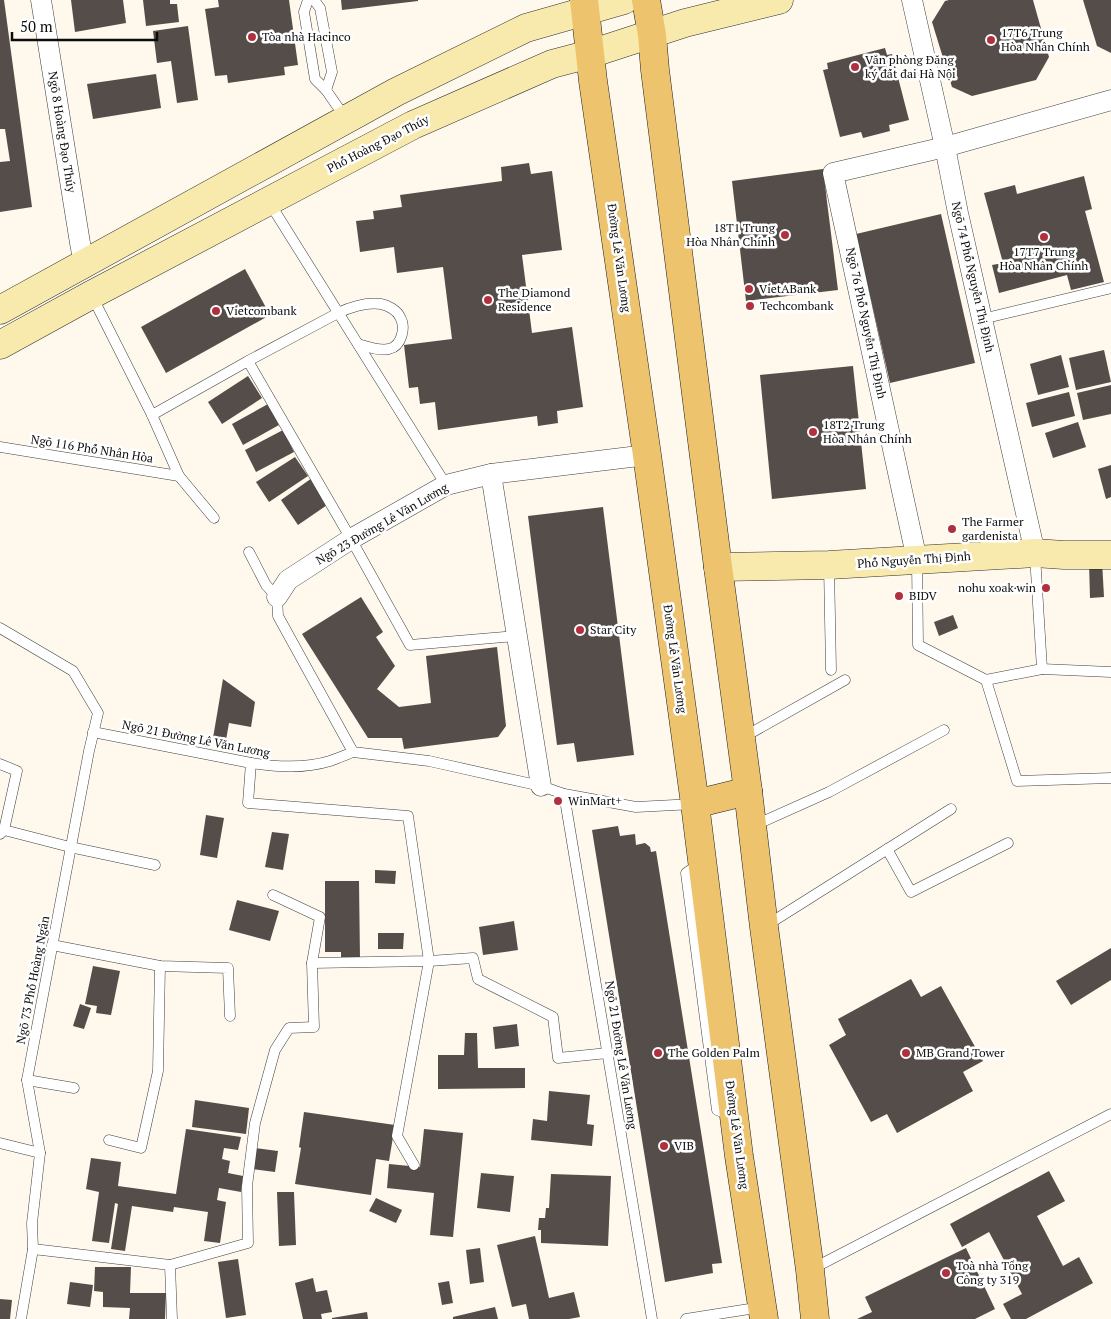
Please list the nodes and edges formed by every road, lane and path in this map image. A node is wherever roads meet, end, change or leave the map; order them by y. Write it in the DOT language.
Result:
graph roads {
  1 [pos="41,0"];
  2 [pos="308,0"];
  3 [pos="314,0"];
  4 [pos="624,0"];
  5 [pos="646,0"];
  6 [pos="779,0"];
  7 [pos="912,0"];
  8 [pos="584,6"];
  9 [pos="652,35"];
  10 [pos="590,54"];
  11 [pos="326,90"];
  12 [pos="396,92"];
  13 [pos="1111,100"];
  14 [pos="346,120"];
  15 [pos="412,125"];
  16 [pos="945,147"];
  17 [pos="269,201"];
  18 [pos="84,264"];
  19 [pos="1111,288"];
  20 [pos="91,295"];
  21 [pos="0,310"];
  22 [pos="338,312"];
  23 [pos="982,319"];
  24 [pos="358,344"];
  25 [pos="0,345"];
  26 [pos="248,361"];
  27 [pos="152,415"];
  28 [pos="0,447"];
  29 [pos="647,455"];
  30 [pos="492,474"];
  31 [pos="179,476"];
  32 [pos="446,485"];
  33 [pos="214,518"];
  34 [pos="351,539"];
  35 [pos="249,552"];
  36 [pos="1035,553"];
  37 [pos="1111,555"];
  38 [pos="917,560"];
  39 [pos="829,565"];
  40 [pos="718,567"];
  41 [pos="277,597"];
  42 [pos="0,628"];
  43 [pos="517,636"];
  44 [pos="1042,669"];
  45 [pos="831,670"];
  46 [pos="1111,672"];
  47 [pos="845,680"];
  48 [pos="986,680"];
  49 [pos="944,730"];
  50 [pos="93,732"];
  51 [pos="741,738"];
  52 [pos="353,752"];
  53 [pos="0,764"];
  54 [pos="251,764"];
  55 [pos="1111,778"];
  56 [pos="541,786"];
  57 [pos="748,791"];
  58 [pos="564,794"];
  59 [pos="695,804"];
  60 [pos="951,809"];
  61 [pos="752,827"];
  62 [pos="2,832"];
  63 [pos="1008,844"];
  64 [pos="70,847"];
  65 [pos="886,849"];
  66 [pos="155,865"];
  67 [pos="273,895"];
  68 [pos="764,927"];
  69 [pos="52,945"];
  70 [pos="429,961"];
  71 [pos="312,963"];
  72 [pos="160,966"];
  73 [pos="230,1016"];
  74 [pos="608,1053"];
  75 [pos="27,1080"];
  76 [pos="74,1088"];
  77 [pos="1111,1114"];
  78 [pos="108,1140"];
  79 [pos="0,1144"];
  80 [pos="40,1153"];
  81 [pos="414,1165"];
  82 [pos="33,1250"];
  83 [pos="170,1265"];
  84 [pos="810,1270"];
  85 [pos="763,1313"];
  86 [pos="21,1319"];
  87 [pos="172,1319"];
  88 [pos="652,1319"];
  89 [pos="686,1319"];
  90 [pos="815,1319"];
  1 -- 18 [label="street, Ngõ 8 Hoàng Đạo Thúy"];
  2 -- 11 [label="lane"];
  3 -- 11 [label="lane"];
  4 -- 8 [label="main road"];
  5 -- 9 [label="main road"];
  6 -- 9 [label="main road, Phố Hoàng Đạo Thúy"];
  7 -- 16 [label="street, Ngõ 74 Phố Nguyễn Thị Định"];
  8 -- 10 [label="main road, Đường Lê Văn Lương"];
  8 -- 12 [label="main road"];
  9 -- 10 [label="main road, Phố Hoàng Đạo Thúy"];
  9 -- 40 [label="main road"];
  10 -- 15 [label="main road, Phố Hoàng Đạo Thúy"];
  10 -- 29 [label="main road, Đường Lê Văn Lương"];
  11 -- 14 [label="lane"];
  12 -- 14 [label="main road"];
  12 -- 15 [label="main road"];
  13 -- 16 [label="street"];
  14 -- 18 [label="main road"];
  15 -- 17 [label="main road, Phố Hoàng Đạo Thúy"];
  16 -- 23 [label="street, Ngõ 74 Phố Nguyễn Thị Định"];
  16 -- 38 [label="street, Ngõ 76 Phố Nguyễn Thị Định"];
  17 -- 20 [label="main road, Phố Hoàng Đạo Thúy"];
  17 -- 22 [label="lane"];
  18 -- 20 [label="main road"];
  18 -- 21 [label="main road"];
  19 -- 23 [label="lane"];
  20 -- 25 [label="main road, Phố Hoàng Đạo Thúy"];
  20 -- 27 [label="lane"];
  22 -- 24 [label="lane"];
  22 -- 24 [label="lane"];
  22 -- 26 [label="lane"];
  23 -- 36 [label="street, Ngõ 74 Phố Nguyễn Thị Định"];
  24 -- 32 [label="lane"];
  26 -- 27 [label="lane"];
  26 -- 34 [label="lane"];
  27 -- 31 [label="lane"];
  28 -- 31 [label="lane, Ngõ 116 Phố Nhân Hòa"];
  29 -- 30 [label="street, Ngõ 23 Đường Lê Văn Lương"];
  29 -- 59 [label="main road, Đường Lê Văn Lương"];
  30 -- 32 [label="street, Ngõ 23 Đường Lê Văn Lương"];
  30 -- 43 [label="street"];
  31 -- 33 [label="lane"];
  32 -- 34 [label="street, Ngõ 23 Đường Lê Văn Lương"];
  34 -- 41 [label="street, Ngõ 23 Đường Lê Văn Lương"];
  34 -- 43 [label="lane"];
  35 -- 41 [label="lane"];
  36 -- 37 [label="main road, Phố Nguyễn Thị Định"];
  36 -- 38 [label="main road, Phố Nguyễn Thị Định"];
  36 -- 44 [label="lane"];
  38 -- 39 [label="main road, Phố Nguyễn Thị Định"];
  38 -- 48 [label="lane"];
  39 -- 40 [label="main road, Phố Nguyễn Thị Định"];
  39 -- 45 [label="lane"];
  40 -- 51 [label="main road"];
  41 -- 52 [label="lane"];
  42 -- 50 [label="lane, Ngõ 73 Phố Hoàng Ngân"];
  43 -- 56 [label="street"];
  44 -- 46 [label="lane"];
  44 -- 48 [label="lane"];
  47 -- 51 [label="lane"];
  48 -- 55 [label="lane"];
  49 -- 61 [label="lane"];
  50 -- 54 [label="lane, Ngõ 21 Đường Lê Văn Lương"];
  50 -- 64 [label="lane, Ngõ 73 Phố Hoàng Ngân"];
  51 -- 57 [label="main road"];
  52 -- 54 [label="lane, Ngõ 21 Đường Lê Văn Lương"];
  52 -- 56 [label="lane, Ngõ 21 Đường Lê Văn Lương"];
  53 -- 62 [label="lane"];
  54 -- 70 [label="lane"];
  56 -- 58 [label="lane, Ngõ 21 Đường Lê Văn Lương"];
  57 -- 59 [label="main road"];
  57 -- 61 [label="main road"];
  58 -- 59 [label="lane, Ngõ 21 Đường Lê Văn Lương"];
  58 -- 74 [label="lane, Ngõ 21 Đường Lê Văn Lương"];
  59 -- 85 [label="main road, Đường Lê Văn Lương"];
  60 -- 65 [label="lane"];
  61 -- 68 [label="main road"];
  62 -- 64 [label="lane"];
  63 -- 65 [label="lane"];
  64 -- 66 [label="lane"];
  64 -- 69 [label="lane, Ngõ 73 Phố Hoàng Ngân"];
  65 -- 68 [label="lane"];
  67 -- 71 [label="lane"];
  68 -- 84 [label="main road"];
  69 -- 72 [label="lane"];
  69 -- 75 [label="lane, Ngõ 73 Phố Hoàng Ngân"];
  70 -- 71 [label="lane"];
  70 -- 74 [label="lane"];
  70 -- 81 [label="lane"];
  71 -- 83 [label="lane"];
  72 -- 73 [label="lane"];
  72 -- 78 [label="lane"];
  74 -- 88 [label="lane, Ngõ 21 Đường Lê Văn Lương"];
  75 -- 76 [label="lane"];
  75 -- 80 [label="lane, Ngõ 73 Phố Hoàng Ngân"];
  77 -- 84 [label="lane"];
  79 -- 80 [label="lane"];
  80 -- 82 [label="lane, Ngõ 73 Phố Hoàng Ngân"];
  82 -- 83 [label="lane"];
  82 -- 86 [label="lane, Ngõ 73 Phố Hoàng Ngân"];
  83 -- 87 [label="lane"];
  84 -- 90 [label="main road"];
  85 -- 89 [label="lane"];
}
